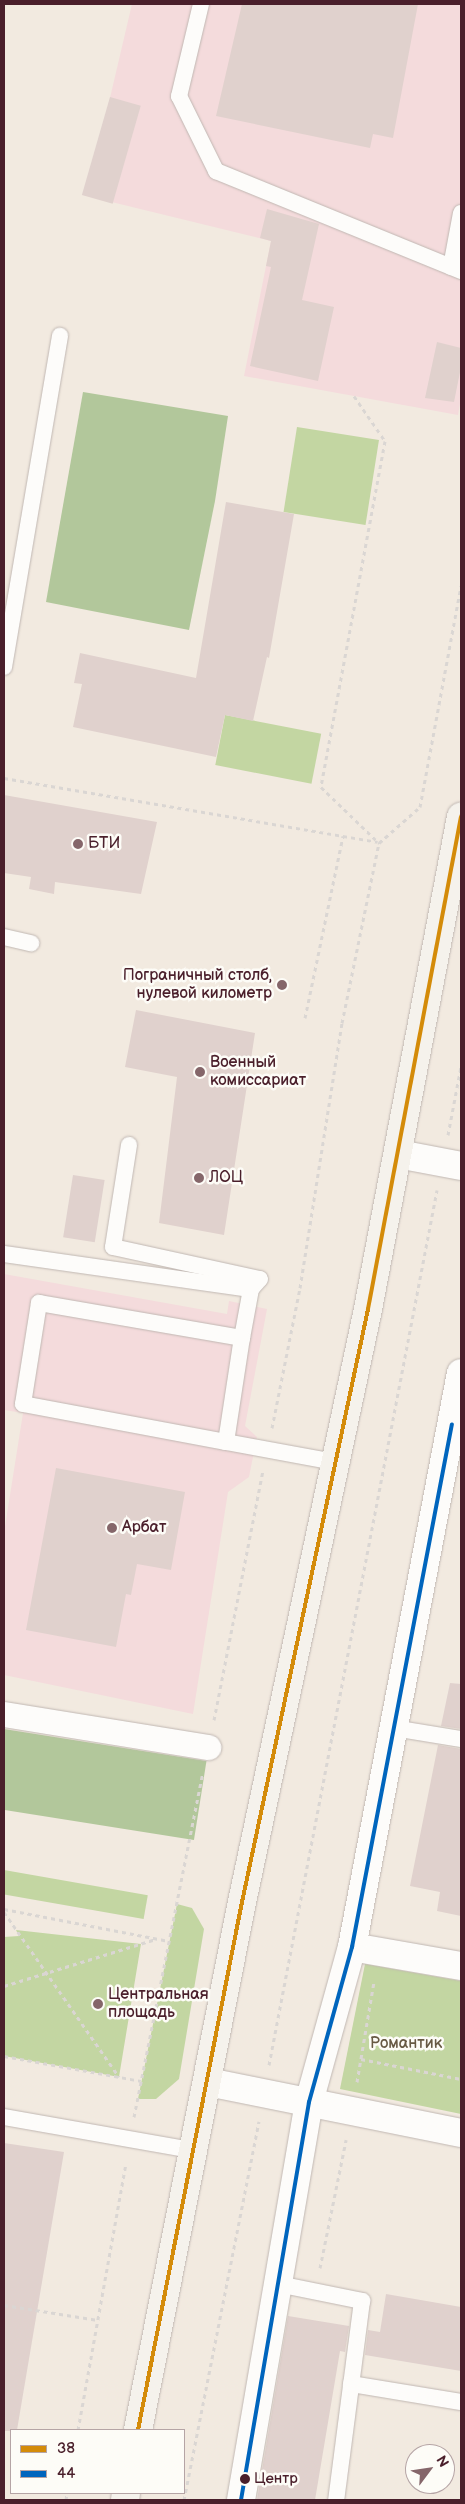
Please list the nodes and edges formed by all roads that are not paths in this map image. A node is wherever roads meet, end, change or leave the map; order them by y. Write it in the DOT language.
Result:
graph roads {
  1 [pos="201,4"];
  2 [pos="461,214"];
  3 [pos="456,269"];
  4 [pos="60,336"];
  5 [pos="4,668"];
  6 [pos="461,817"];
  7 [pos="4,937"];
  8 [pos="31,943"];
  9 [pos="128,1145"];
  10 [pos="398,1154"];
  11 [pos="452,1165"];
  12 [pos="4,1254"];
  13 [pos="251,1288"];
  14 [pos="242,1338"];
  15 [pos="461,1373"];
  16 [pos="226,1442"];
  17 [pos="335,1462"];
  18 [pos="4,1714"];
  19 [pos="393,1728"];
  20 [pos="461,1739"];
  21 [pos="208,1747"];
  22 [pos="352,1947"];
  23 [pos="461,1966"];
  24 [pos="208,2082"];
  25 [pos="310,2102"];
  26 [pos="4,2117"];
  27 [pos="461,2133"];
  28 [pos="191,2150"];
  29 [pos="278,2284"];
  30 [pos="352,2384"];
  31 [pos="461,2402"];
  32 [pos="138,2429"];
  33 [pos="241,2500"];
  34 [pos="336,2500"];
  1 -- 3 [label="lane"];
  2 -- 3 [label="lane"];
  4 -- 5 [label="lane"];
  6 -- 10 [label="main road"];
  7 -- 8 [label="lane"];
  9 -- 13 [label="lane"];
  10 -- 11 [label="street"];
  10 -- 17 [label="main road"];
  12 -- 13 [label="lane"];
  13 -- 14 [label="lane"];
  14 -- 16 [label="lane"];
  14 -- 16 [label="lane"];
  15 -- 19 [label="street"];
  16 -- 17 [label="lane"];
  17 -- 24 [label="main road"];
  18 -- 21 [label="street"];
  19 -- 20 [label="lane"];
  19 -- 22 [label="street"];
  22 -- 23 [label="street"];
  22 -- 25 [label="street"];
  24 -- 25 [label="street"];
  24 -- 28 [label="main road"];
  25 -- 27 [label="street"];
  25 -- 29 [label="street"];
  26 -- 28 [label="lane"];
  28 -- 32 [label="main road"];
  29 -- 30 [label="lane"];
  29 -- 33 [label="street"];
  30 -- 31 [label="lane"];
  30 -- 34 [label="lane"];
}
